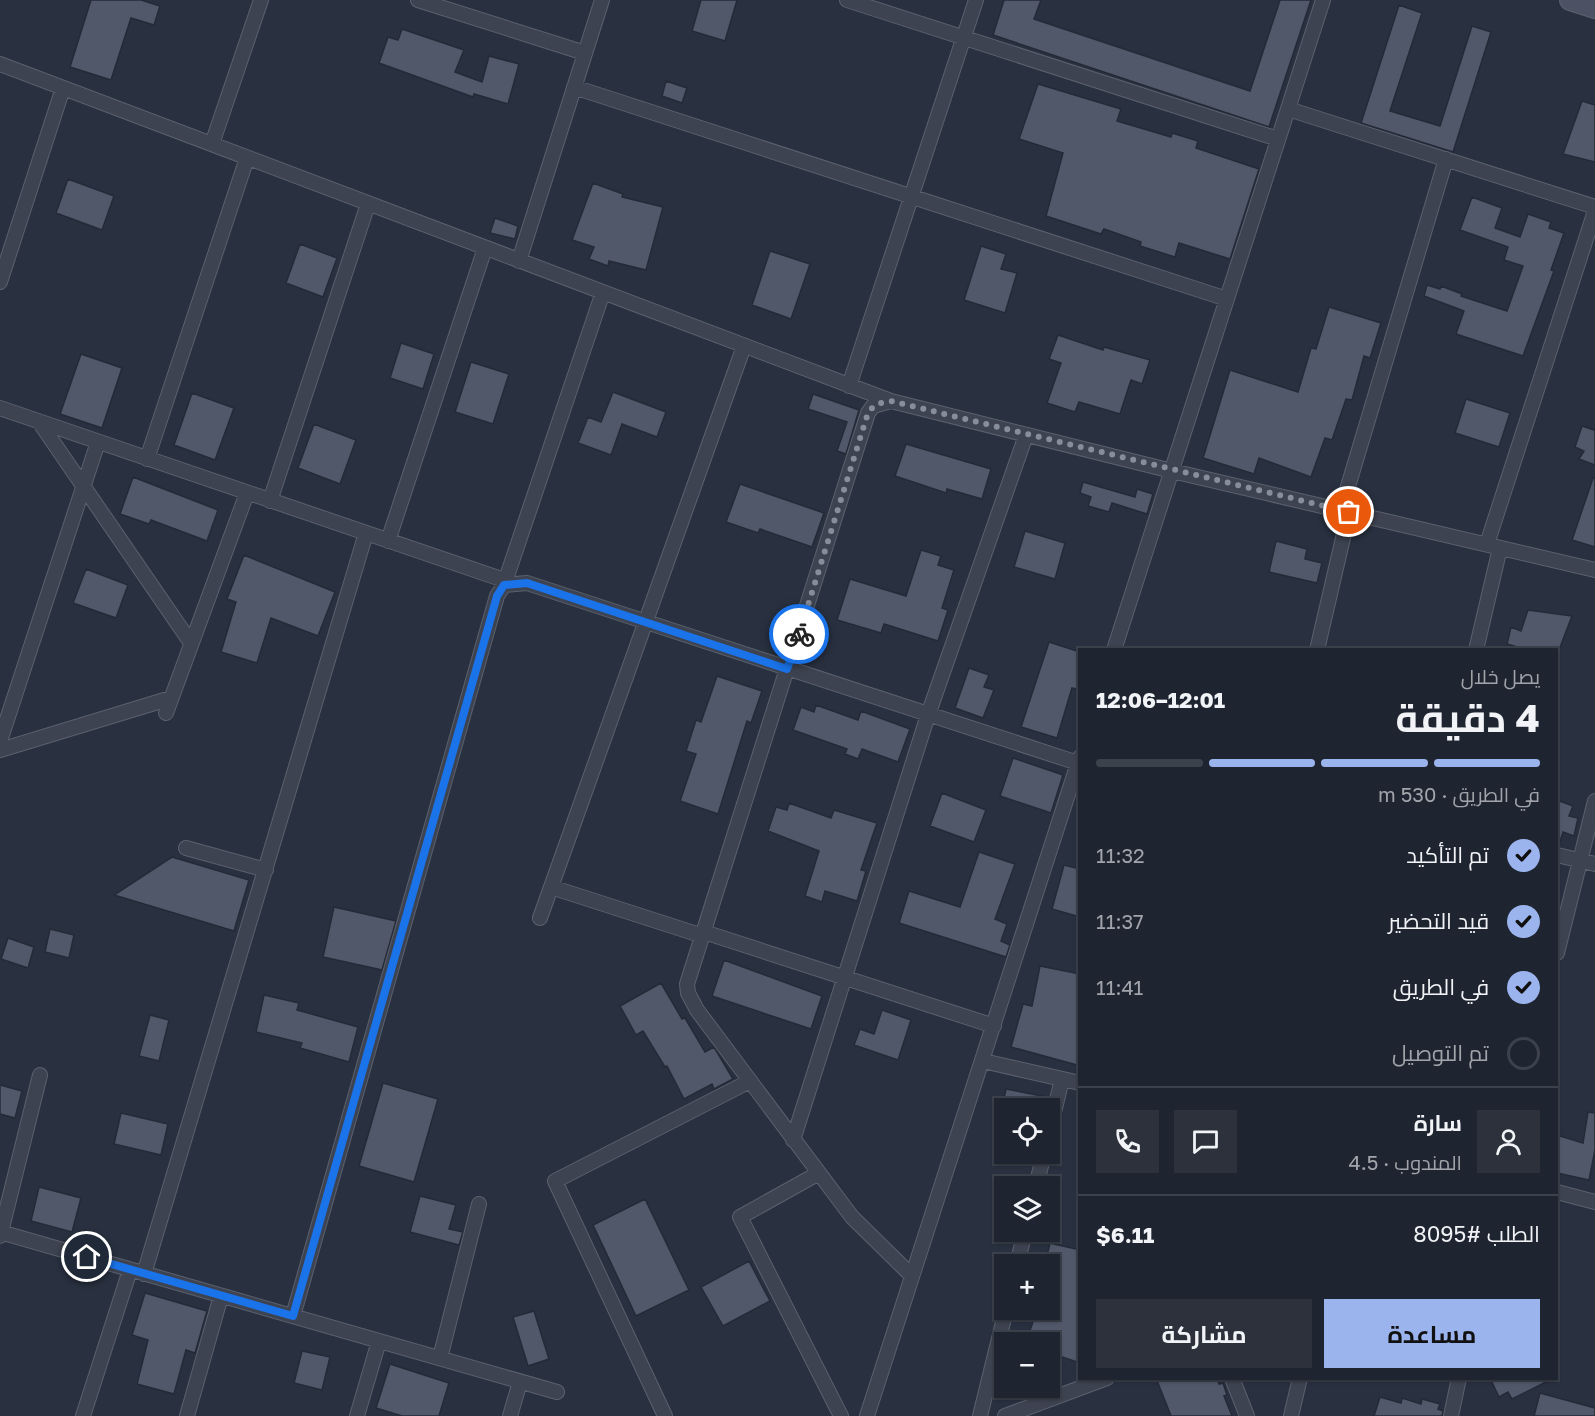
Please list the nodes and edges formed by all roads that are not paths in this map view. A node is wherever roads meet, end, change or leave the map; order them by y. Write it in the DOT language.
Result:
graph roads {
  1 [pos="261,0"];
  2 [pos="418,0"];
  3 [pos="602,0"];
  4 [pos="848,0"];
  5 [pos="976,0"];
  6 [pos="1323,0"];
  7 [pos="1573,0"];
  8 [pos="1595,8"];
  9 [pos="963,38"];
  10 [pos="585,53"];
  11 [pos="0,64"];
  12 [pos="574,87"];
  13 [pos="63,88"];
  14 [pos="1288,109"];
  15 [pos="1278,140"];
  16 [pos="212,144"];
  17 [pos="247,158"];
  18 [pos="1446,159"];
  19 [pos="912,195"];
  20 [pos="369,204"];
  21 [pos="1595,209"];
  22 [pos="485,248"];
  23 [pos="519,261"];
  24 [pos="0,282"];
  25 [pos="603,292"];
  26 [pos="1227,299"];
  27 [pos="744,346"];
  28 [pos="849,386"];
  29 [pos="891,401"];
  30 [pos="0,408"];
  31 [pos="40,423"];
  32 [pos="1026,435"];
  33 [pos="98,442"];
  34 [pos="147,459"];
  35 [pos="1172,471"];
  36 [pos="83,485"];
  37 [pos="247,493"];
  38 [pos="270,501"];
  39 [pos="1345,511"];
  40 [pos="366,533"];
  41 [pos="388,541"];
  42 [pos="1493,546"];
  43 [pos="1595,570"];
  44 [pos="506,582"];
  45 [pos="646,622"];
  46 [pos="191,643"];
  47 [pos="1115,648"];
  48 [pos="1317,648"];
  49 [pos="1476,648"];
  50 [pos="787,669"];
  51 [pos="171,698"];
  52 [pos="166,713"];
  53 [pos="928,715"];
  54 [pos="0,741"];
  55 [pos="0,750"];
  56 [pos="1078,760"];
  57 [pos="1078,763"];
  58 [pos="1595,801"];
  59 [pos="186,849"];
  60 [pos="1558,855"];
  61 [pos="1580,861"];
  62 [pos="1595,864"];
  63 [pos="266,870"];
  64 [pos="551,887"];
  65 [pos="540,918"];
  66 [pos="703,934"];
  67 [pos="1558,949"];
  68 [pos="844,975"];
  69 [pos="994,1026"];
  70 [pos="982,1061"];
  71 [pos="40,1075"];
  72 [pos="1062,1079"];
  73 [pos="750,1081"];
  74 [pos="1078,1083"];
  75 [pos="1057,1098"];
  76 [pos="793,1140"];
  77 [pos="819,1173"];
  78 [pos="1558,1192"];
  79 [pos="1595,1202"];
  80 [pos="479,1204"];
  81 [pos="0,1234"];
  82 [pos="130,1270"];
  83 [pos="144,1274"];
  84 [pos="912,1276"];
  85 [pos="221,1296"];
  86 [pos="293,1316"];
  87 [pos="1004,1320"];
  88 [pos="379,1341"];
  89 [pos="440,1358"];
  90 [pos="1102,1380"];
  91 [pos="1233,1380"];
  92 [pos="1300,1380"];
  93 [pos="1459,1380"];
  94 [pos="520,1382"];
  95 [pos="557,1392"];
  96 [pos="83,1416"];
  97 [pos="187,1416"];
  98 [pos="357,1416"];
  99 [pos="510,1416"];
  100 [pos="665,1416"];
  101 [pos="841,1416"];
  102 [pos="867,1416"];
  103 [pos="980,1416"];
  104 [pos="1005,1416"];
  105 [pos="1246,1416"];
  106 [pos="1291,1416"];
  107 [pos="1451,1416"];
  1 -- 16 [label="street"];
  2 -- 10 [label="street"];
  3 -- 10 [label="street"];
  4 -- 9 [label="street"];
  5 -- 9 [label="street"];
  6 -- 14 [label="street"];
  7 -- 8 [label="main road"];
  9 -- 15 [label="street"];
  9 -- 19 [label="street"];
  10 -- 12 [label="street"];
  11 -- 13 [label="street"];
  12 -- 19 [label="street"];
  12 -- 23 [label="street"];
  13 -- 16 [label="street"];
  13 -- 24 [label="street"];
  14 -- 15 [label="street"];
  14 -- 18 [label="street"];
  15 -- 26 [label="street"];
  16 -- 17 [label="street"];
  17 -- 20 [label="street"];
  17 -- 34 [label="street"];
  18 -- 21 [label="street"];
  18 -- 39 [label="street"];
  19 -- 26 [label="street"];
  19 -- 28 [label="street"];
  20 -- 22 [label="street"];
  20 -- 38 [label="street"];
  21 -- 42 [label="street"];
  22 -- 23 [label="street"];
  22 -- 41 [label="street"];
  23 -- 25 [label="street"];
  25 -- 27 [label="street"];
  25 -- 44 [label="street"];
  26 -- 35 [label="street"];
  27 -- 28 [label="street"];
  27 -- 45 [label="street"];
  28 -- 29 [label="street"];
  29 -- 32 [label="street"];
  29 -- 50 [label="street"];
  30 -- 31 [label="street"];
  31 -- 33 [label="street"];
  31 -- 36 [label="street"];
  32 -- 35 [label="street"];
  32 -- 53 [label="street"];
  33 -- 34 [label="street"];
  33 -- 36 [label="street"];
  34 -- 37 [label="street"];
  35 -- 39 [label="street"];
  35 -- 47 [label="street"];
  36 -- 46 [label="street"];
  36 -- 54 [label="street"];
  37 -- 38 [label="street"];
  37 -- 46 [label="street"];
  38 -- 40 [label="street"];
  39 -- 42 [label="street"];
  39 -- 48 [label="street"];
  40 -- 41 [label="street"];
  40 -- 63 [label="street"];
  41 -- 44 [label="street"];
  42 -- 43 [label="street"];
  42 -- 49 [label="street"];
  44 -- 45 [label="street"];
  44 -- 86 [label="street"];
  45 -- 50 [label="street"];
  45 -- 64 [label="street"];
  46 -- 51 [label="street"];
  50 -- 53 [label="street"];
  50 -- 66 [label="street"];
  51 -- 52 [label="street"];
  51 -- 55 [label="street"];
  53 -- 56 [label="street"];
  53 -- 68 [label="street"];
  57 -- 69 [label="street"];
  58 -- 61 [label="street"];
  59 -- 63 [label="street"];
  60 -- 61 [label="street"];
  61 -- 62 [label="street"];
  61 -- 67 [label="street"];
  63 -- 83 [label="street"];
  64 -- 65 [label="street"];
  64 -- 66 [label="street"];
  66 -- 68 [label="street"];
  66 -- 73 [label="street"];
  68 -- 69 [label="street"];
  68 -- 76 [label="street"];
  69 -- 70 [label="street"];
  70 -- 72 [label="street"];
  70 -- 84 [label="street"];
  71 -- 81 [label="street"];
  72 -- 74 [label="street"];
  72 -- 75 [label="street"];
  73 -- 76 [label="street"];
  73 -- 100 [label="street"];
  76 -- 77 [label="street"];
  77 -- 84 [label="street"];
  77 -- 101 [label="street"];
  78 -- 79 [label="street"];
  80 -- 89 [label="street"];
  81 -- 82 [label="street"];
  82 -- 83 [label="street"];
  82 -- 96 [label="street"];
  83 -- 85 [label="street"];
  84 -- 102 [label="street"];
  85 -- 86 [label="street"];
  85 -- 97 [label="street"];
  86 -- 88 [label="street"];
  87 -- 103 [label="street"];
  88 -- 89 [label="street"];
  88 -- 98 [label="street"];
  89 -- 94 [label="street"];
  90 -- 104 [label="street"];
  91 -- 105 [label="street"];
  92 -- 106 [label="street"];
  93 -- 107 [label="street"];
  94 -- 95 [label="street"];
  94 -- 99 [label="street"];
}
